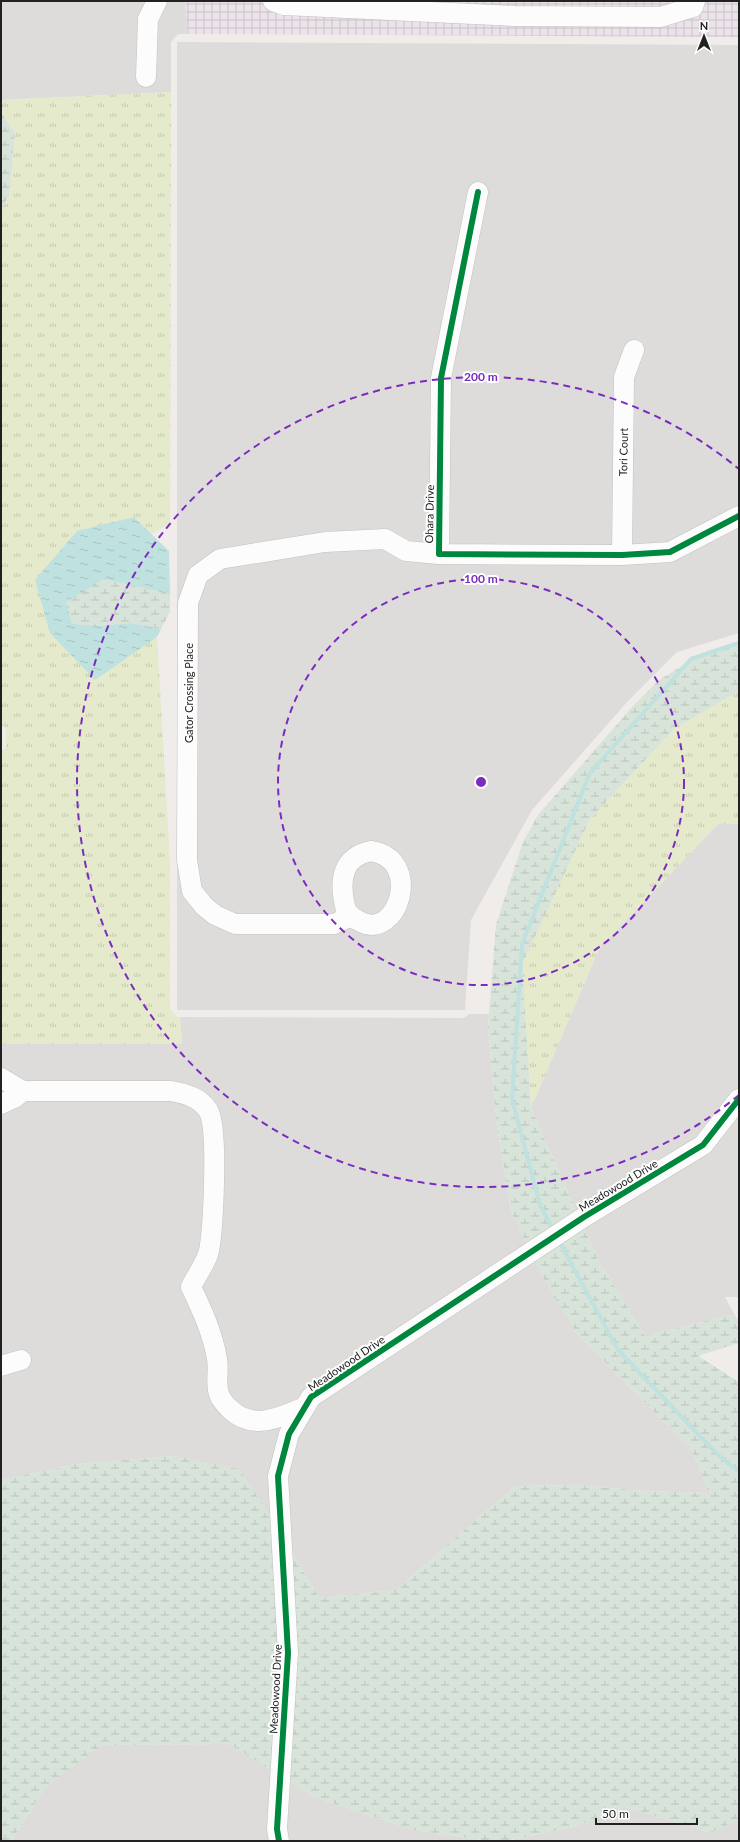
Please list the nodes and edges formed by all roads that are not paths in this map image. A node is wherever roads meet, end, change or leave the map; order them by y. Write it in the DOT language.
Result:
graph roads {
  1 [pos="157,1"];
  2 [pos="273,1"];
  3 [pos="695,1"];
  4 [pos="146,77"];
  5 [pos="478,192"];
  6 [pos="634,350"];
  7 [pos="739,516"];
  8 [pos="439,554"];
  9 [pos="622,555"];
  10 [pos="351,916"];
  11 [pos="1,1078"];
  12 [pos="24,1091"];
  13 [pos="739,1099"];
  14 [pos="1,1104"];
  15 [pos="20,1360"];
  16 [pos="1,1366"];
  17 [pos="305,1407"];
  18 [pos="279,1841"];
  1 -- 4 [label="street"];
  2 -- 3 [label="street"];
  5 -- 8 [label="street, Ohara Drive"];
  6 -- 9 [label="street, Tori Court"];
  7 -- 9 [label="street, Ohara Drive"];
  8 -- 9 [label="street, Ohara Drive"];
  8 -- 10 [label="street, Gator Crossing Place"];
  11 -- 12 [label="street"];
  12 -- 14 [label="street"];
  12 -- 17 [label="street"];
  13 -- 17 [label="street, Meadowood Drive"];
  15 -- 16 [label="street"];
  17 -- 18 [label="street, Meadowood Drive"];
}
